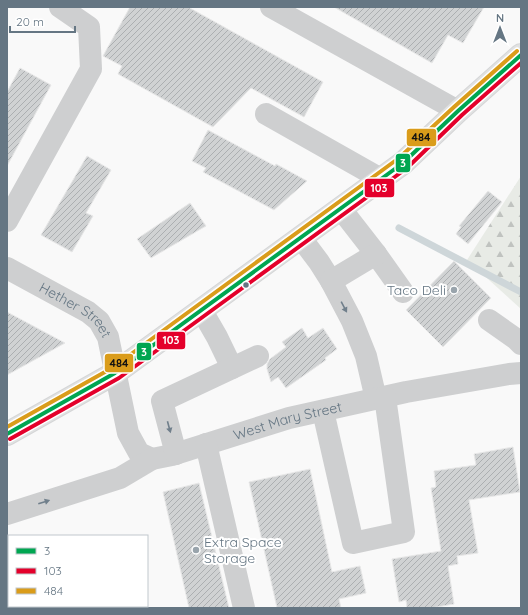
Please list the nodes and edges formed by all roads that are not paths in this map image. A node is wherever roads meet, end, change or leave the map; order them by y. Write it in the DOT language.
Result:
graph roads {
  1 [pos="60,7"];
  2 [pos="271,7"];
  3 [pos="521,55"];
  4 [pos="458,111"];
  5 [pos="266,114"];
  6 [pos="381,179"];
  7 [pos="341,209"];
  8 [pos="7,220"];
  9 [pos="301,238"];
  10 [pos="376,254"];
  11 [pos="7,268"];
  12 [pos="331,281"];
  13 [pos="403,292"];
  14 [pos="202,310"];
  15 [pos="490,320"];
  16 [pos="521,344"];
  17 [pos="258,356"];
  18 [pos="232,368"];
  19 [pos="116,373"];
  20 [pos="521,373"];
  21 [pos="381,398"];
  22 [pos="323,411"];
  23 [pos="7,434"];
  24 [pos="206,444"];
  25 [pos="176,454"];
  26 [pos="152,459"];
  27 [pos="7,514"];
  28 [pos="244,608"];
  1 -- 8 [label="street"];
  2 -- 4 [label="street"];
  3 -- 4 [label="main road"];
  4 -- 6 [label="main road"];
  5 -- 6 [label="street"];
  6 -- 7 [label="main road"];
  7 -- 9 [label="main road"];
  7 -- 10 [label="street"];
  9 -- 12 [label="street"];
  9 -- 14 [label="main road"];
  10 -- 12 [label="street"];
  10 -- 13 [label="street"];
  11 -- 19 [label="street, Hether Street"];
  12 -- 21 [label="street, one-way"];
  14 -- 18 [label="street"];
  14 -- 19 [label="main road"];
  15 -- 16 [label="street"];
  17 -- 18 [label="street"];
  18 -- 25 [label="street, one-way"];
  19 -- 23 [label="main road"];
  19 -- 26 [label="street"];
  20 -- 21 [label="street, West Mary Street"];
  21 -- 22 [label="street, West Mary Street"];
  21 -- 22 [label="street"];
  22 -- 24 [label="street, West Mary Street"];
  24 -- 25 [label="street, West Mary Street"];
  24 -- 28 [label="street"];
  25 -- 26 [label="street, West Mary Street"];
  27 -- 26 [label="street, West Mary Street, one-way"];
}
